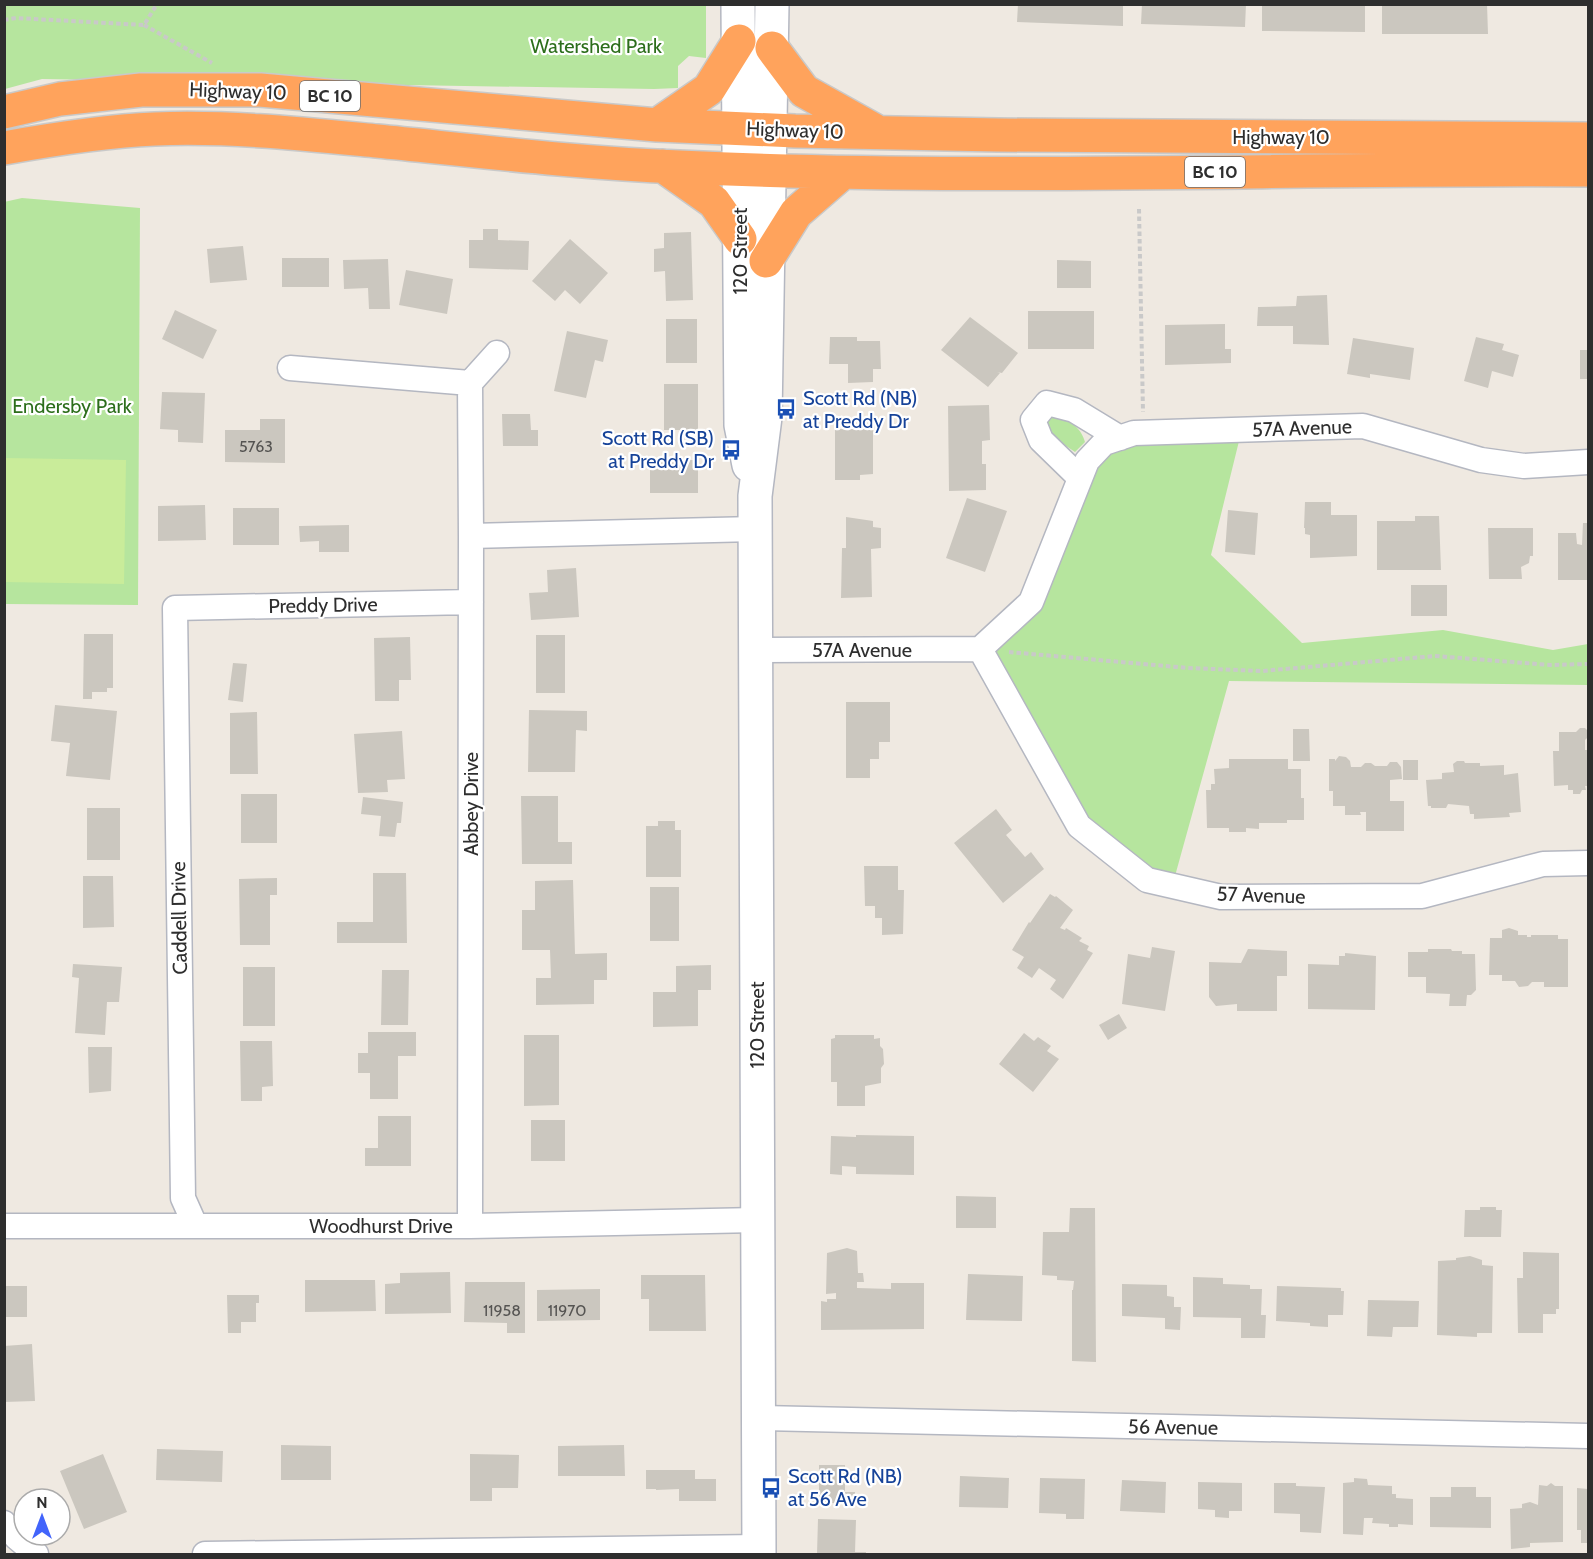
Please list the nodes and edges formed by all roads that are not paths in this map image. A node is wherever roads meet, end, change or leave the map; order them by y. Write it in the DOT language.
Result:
graph roads {
  1 [pos="738,4"];
  2 [pos="772,4"];
  3 [pos="739,41"];
  4 [pos="772,48"];
  5 [pos="4,112"];
  6 [pos="657,125"];
  7 [pos="755,129"];
  8 [pos="878,133"];
  9 [pos="1588,139"];
  10 [pos="4,148"];
  11 [pos="663,166"];
  12 [pos="754,170"];
  13 [pos="1588,170"];
  14 [pos="841,174"];
  15 [pos="740,239"];
  16 [pos="766,261"];
  17 [pos="496,353"];
  18 [pos="290,368"];
  19 [pos="470,383"];
  20 [pos="1131,436"];
  21 [pos="1588,462"];
  22 [pos="1080,478"];
  23 [pos="755,496"];
  24 [pos="755,529"];
  25 [pos="471,536"];
  26 [pos="471,602"];
  27 [pos="175,608"];
  28 [pos="980,649"];
  29 [pos="756,651"];
  30 [pos="1588,863"];
  31 [pos="757,1220"];
  32 [pos="195,1225"];
  33 [pos="4,1226"];
  34 [pos="470,1226"];
  35 [pos="758,1419"];
  36 [pos="1588,1436"];
  37 [pos="4,1523"];
  38 [pos="759,1551"];
  39 [pos="36,1554"];
  40 [pos="205,1554"];
  1 -- 3 [label="street, 120 Street"];
  2 -- 4 [label="street, 120 Street"];
  3 -- 6 [label="highway"];
  3 -- 7 [label="street, 120 Street"];
  4 -- 7 [label="street, 120 Street"];
  4 -- 8 [label="highway"];
  5 -- 6 [label="highway, Highway 10 / BC 10"];
  6 -- 7 [label="highway, Highway 10 / BC 10"];
  7 -- 8 [label="highway, Highway 10 / BC 10"];
  7 -- 12 [label="street, 120 Street"];
  8 -- 9 [label="highway, Highway 10 / BC 10"];
  10 -- 11 [label="highway, Highway 10 / BC 10"];
  11 -- 12 [label="highway, Highway 10 / BC 10"];
  11 -- 15 [label="highway"];
  12 -- 14 [label="highway, Highway 10 / BC 10"];
  12 -- 15 [label="street, 120 Street"];
  12 -- 16 [label="street, 120 Street"];
  13 -- 14 [label="highway, Highway 10 / BC 10"];
  14 -- 16 [label="highway"];
  15 -- 23 [label="street, 120 Street"];
  16 -- 23 [label="street, 120 Street"];
  17 -- 19 [label="street"];
  18 -- 19 [label="street"];
  19 -- 25 [label="street, Abbey Drive"];
  20 -- 21 [label="street, 57A Avenue"];
  20 -- 22 [label="street, 57A Avenue"];
  20 -- 22 [label="street"];
  22 -- 28 [label="street, 57A Avenue"];
  23 -- 24 [label="street, 120 Street"];
  24 -- 25 [label="street"];
  24 -- 29 [label="street, 120 Street"];
  25 -- 26 [label="street, Abbey Drive"];
  26 -- 27 [label="street, Preddy Drive"];
  26 -- 34 [label="street, Abbey Drive"];
  27 -- 32 [label="street, Caddell Drive"];
  28 -- 29 [label="street, 57A Avenue"];
  28 -- 30 [label="street, 57 Avenue"];
  29 -- 31 [label="street, 120 Street"];
  31 -- 34 [label="street, Woodhurst Drive"];
  31 -- 35 [label="street, 120 Street"];
  32 -- 33 [label="street, Woodhurst Drive"];
  32 -- 34 [label="street, Woodhurst Drive"];
  35 -- 36 [label="street, 56 Avenue"];
  35 -- 38 [label="street, 120 Street"];
  37 -- 39 [label="street"];
  38 -- 40 [label="street"];
}
